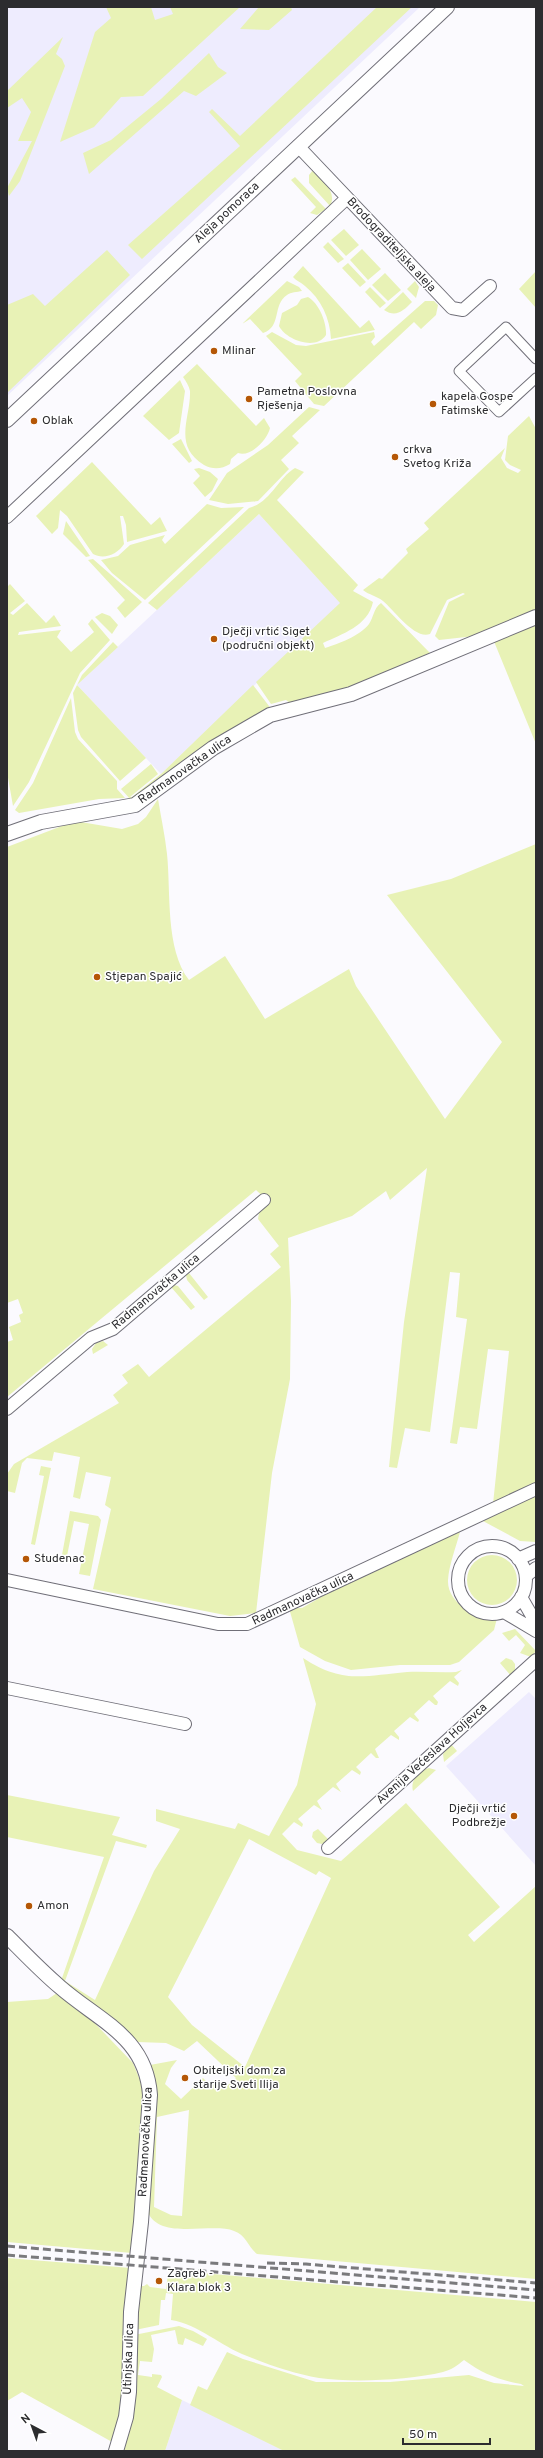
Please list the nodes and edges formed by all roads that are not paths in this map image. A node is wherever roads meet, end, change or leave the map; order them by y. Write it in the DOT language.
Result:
graph roads {
  1 [pos="447,7"];
  2 [pos="298,146"];
  3 [pos="347,198"];
  4 [pos="490,286"];
  5 [pos="536,359"];
  6 [pos="536,378"];
  7 [pos="7,420"];
  8 [pos="7,517"];
  9 [pos="536,617"];
  10 [pos="7,834"];
  11 [pos="264,1200"];
  12 [pos="7,1409"];
  13 [pos="536,1489"];
  14 [pos="536,1551"];
  15 [pos="518,1559"];
  16 [pos="536,1568"];
  17 [pos="526,1576"];
  18 [pos="7,1580"];
  19 [pos="521,1597"];
  20 [pos="504,1612"];
  21 [pos="536,1623"];
  22 [pos="536,1630"];
  23 [pos="536,1660"];
  24 [pos="7,1688"];
  25 [pos="185,1724"];
  26 [pos="328,1848"];
  27 [pos="7,1936"];
  28 [pos="137,2265"];
  29 [pos="116,2451"];
  1 -- 2 [label="street, Aleja pomoraca"];
  2 -- 3 [label="street, Brodograditeljska aleja"];
  2 -- 7 [label="street, Aleja pomoraca"];
  3 -- 4 [label="street, Brodograditeljska aleja"];
  3 -- 8 [label="street"];
  5 -- 6 [label="street"];
  9 -- 10 [label="street, Radmanovačka ulica"];
  11 -- 12 [label="street, Radmanovačka ulica"];
  13 -- 18 [label="street, Radmanovačka ulica"];
  14 -- 15 [label="street"];
  15 -- 17 [label="street"];
  15 -- 20 [label="street"];
  16 -- 17 [label="street"];
  17 -- 19 [label="street"];
  19 -- 20 [label="street"];
  19 -- 21 [label="street"];
  20 -- 22 [label="street"];
  23 -- 26 [label="street, Avenija Većeslava Holjevca"];
  24 -- 25 [label="street"];
  27 -- 28 [label="street, Radmanovačka ulica"];
  28 -- 29 [label="street, Utinjska ulica"];
}
